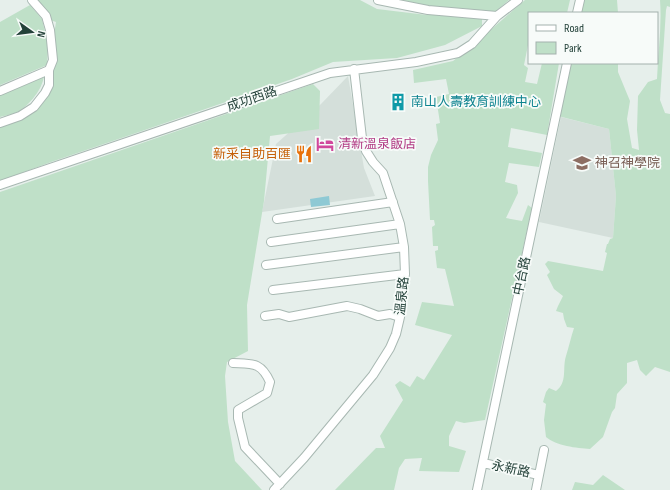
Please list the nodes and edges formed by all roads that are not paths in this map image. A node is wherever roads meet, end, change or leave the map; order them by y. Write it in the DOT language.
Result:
graph roads {
  1 [pos="32,0"];
  2 [pos="378,0"];
  3 [pos="518,0"];
  4 [pos="580,0"];
  5 [pos="577,12"];
  6 [pos="497,16"];
  7 [pos="567,64"];
  8 [pos="354,69"];
  9 [pos="49,70"];
  10 [pos="0,91"];
  11 [pos="0,123"];
  12 [pos="0,185"];
  13 [pos="393,202"];
  14 [pos="277,219"];
  15 [pos="400,224"];
  16 [pos="271,242"];
  17 [pos="404,248"];
  18 [pos="266,265"];
  19 [pos="405,274"];
  20 [pos="273,290"];
  21 [pos="265,316"];
  22 [pos="400,317"];
  23 [pos="233,364"];
  24 [pos="544,450"];
  25 [pos="483,463"];
  26 [pos="539,475"];
  27 [pos="277,487"];
  28 [pos="477,490"];
  29 [pos="536,490"];
  1 -- 9 [label="street"];
  2 -- 6 [label="street"];
  3 -- 6 [label="street, 成功西路"];
  4 -- 5 [label="street"];
  6 -- 8 [label="street, 成功西路"];
  7 -- 25 [label="street, 中台路"];
  8 -- 12 [label="street, 成功西路"];
  8 -- 13 [label="street, 溫泉路"];
  9 -- 10 [label="street"];
  9 -- 11 [label="street"];
  13 -- 14 [label="street"];
  13 -- 15 [label="street, 溫泉路"];
  15 -- 16 [label="street"];
  15 -- 17 [label="street, 溫泉路"];
  17 -- 18 [label="street"];
  17 -- 19 [label="street, 溫泉路"];
  19 -- 20 [label="street"];
  19 -- 22 [label="street, 溫泉路"];
  21 -- 22 [label="street"];
  22 -- 27 [label="street, 溫泉路"];
  23 -- 27 [label="street"];
  24 -- 26 [label="street"];
  25 -- 26 [label="street, 永新路"];
  25 -- 28 [label="street, 中台路"];
  26 -- 29 [label="street"];
}
